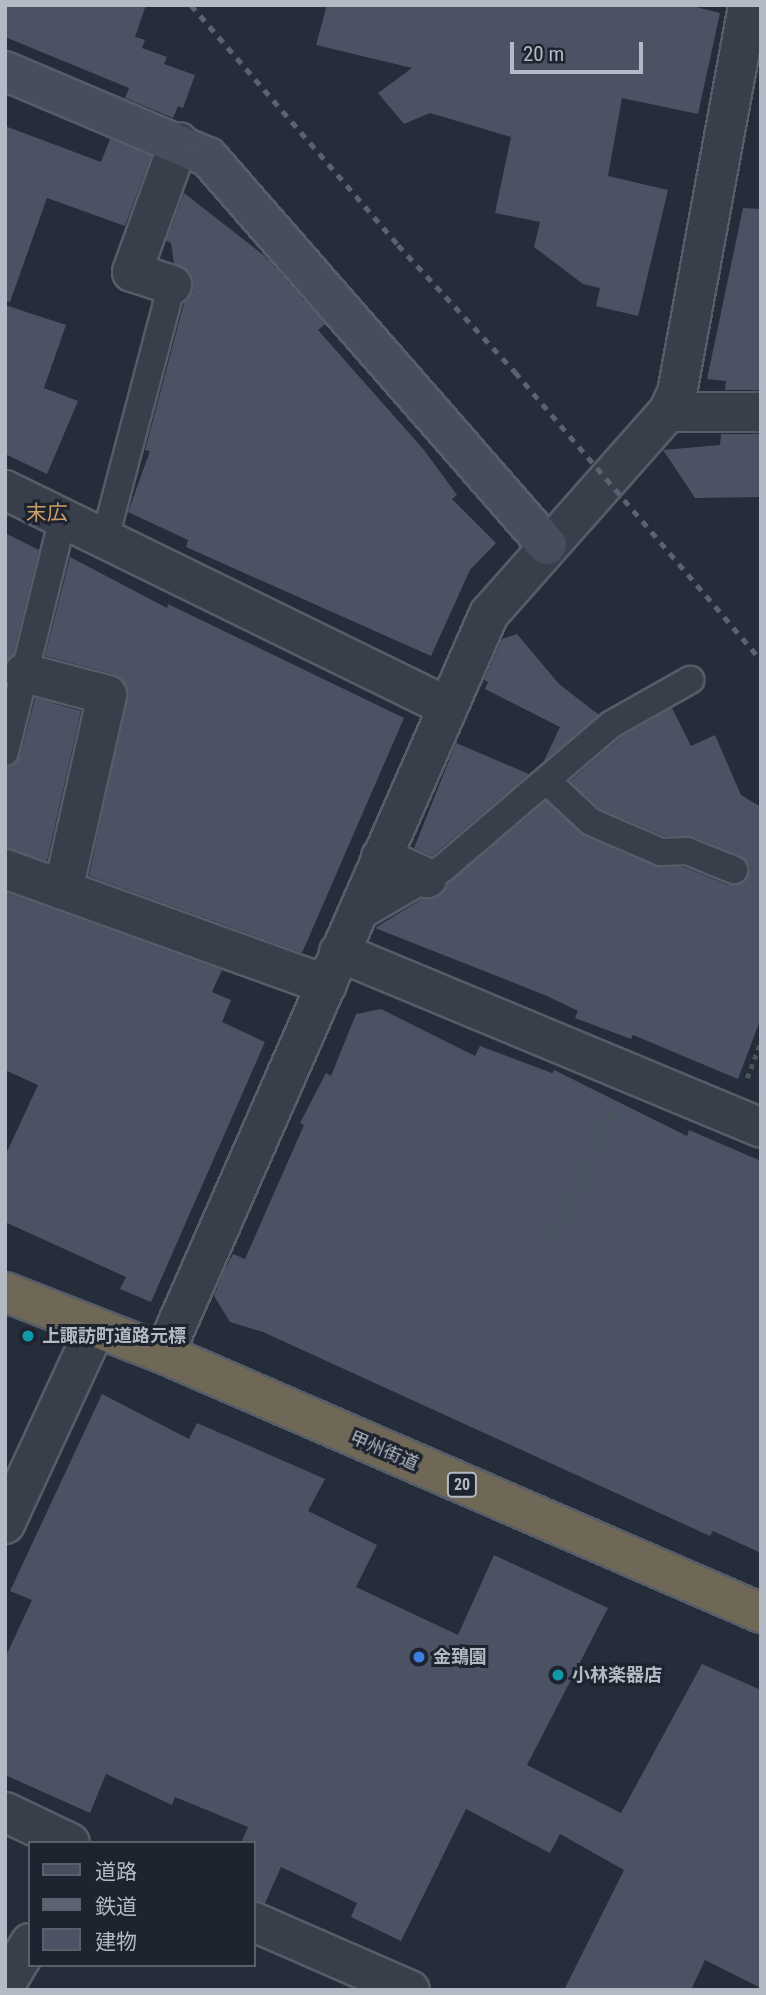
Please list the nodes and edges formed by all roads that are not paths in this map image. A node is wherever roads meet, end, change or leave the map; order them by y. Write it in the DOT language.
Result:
graph roads {
  1 [pos="748,5"];
  2 [pos="5,71"];
  3 [pos="180,142"];
  4 [pos="172,285"];
  5 [pos="668,412"];
  6 [pos="761,412"];
  7 [pos="5,490"];
  8 [pos="63,518"];
  9 [pos="105,538"];
  10 [pos="547,545"];
  11 [pos="24,673"];
  12 [pos="690,680"];
  13 [pos="445,706"];
  14 [pos="5,752"];
  15 [pos="547,781"];
  16 [pos="381,857"];
  17 [pos="5,869"];
  18 [pos="734,870"];
  19 [pos="427,878"];
  20 [pos="62,890"];
  21 [pos="340,952"];
  22 [pos="761,1128"];
  23 [pos="5,1292"];
  24 [pos="95,1329"];
  25 [pos="164,1354"];
  26 [pos="5,1524"];
  27 [pos="761,1613"];
  28 [pos="5,1812"];
  29 [pos="66,1841"];
  30 [pos="256,1923"];
  31 [pos="28,1946"];
  32 [pos="5,1985"];
  33 [pos="411,1990"];
  1 -- 5 [label="street"];
  2 -- 3 [label="street"];
  3 -- 4 [label="street"];
  3 -- 10 [label="street"];
  4 -- 9 [label="lane"];
  5 -- 6 [label="street"];
  5 -- 10 [label="street"];
  7 -- 8 [label="street"];
  8 -- 9 [label="street"];
  8 -- 11 [label="lane"];
  9 -- 13 [label="street"];
  10 -- 13 [label="street"];
  11 -- 14 [label="lane"];
  11 -- 20 [label="street"];
  12 -- 15 [label="lane"];
  13 -- 16 [label="street"];
  15 -- 18 [label="lane"];
  15 -- 19 [label="lane"];
  16 -- 19 [label="street"];
  16 -- 21 [label="street"];
  17 -- 20 [label="street"];
  19 -- 21 [label="lane"];
  20 -- 21 [label="street"];
  21 -- 22 [label="street"];
  21 -- 25 [label="street"];
  23 -- 24 [label="highway, 甲州街道 / 20"];
  24 -- 25 [label="highway, 甲州街道 / 20"];
  24 -- 26 [label="street"];
  25 -- 27 [label="highway, 甲州街道 / 20"];
  28 -- 29 [label="street"];
  30 -- 33 [label="street"];
  31 -- 32 [label="street"];
}
